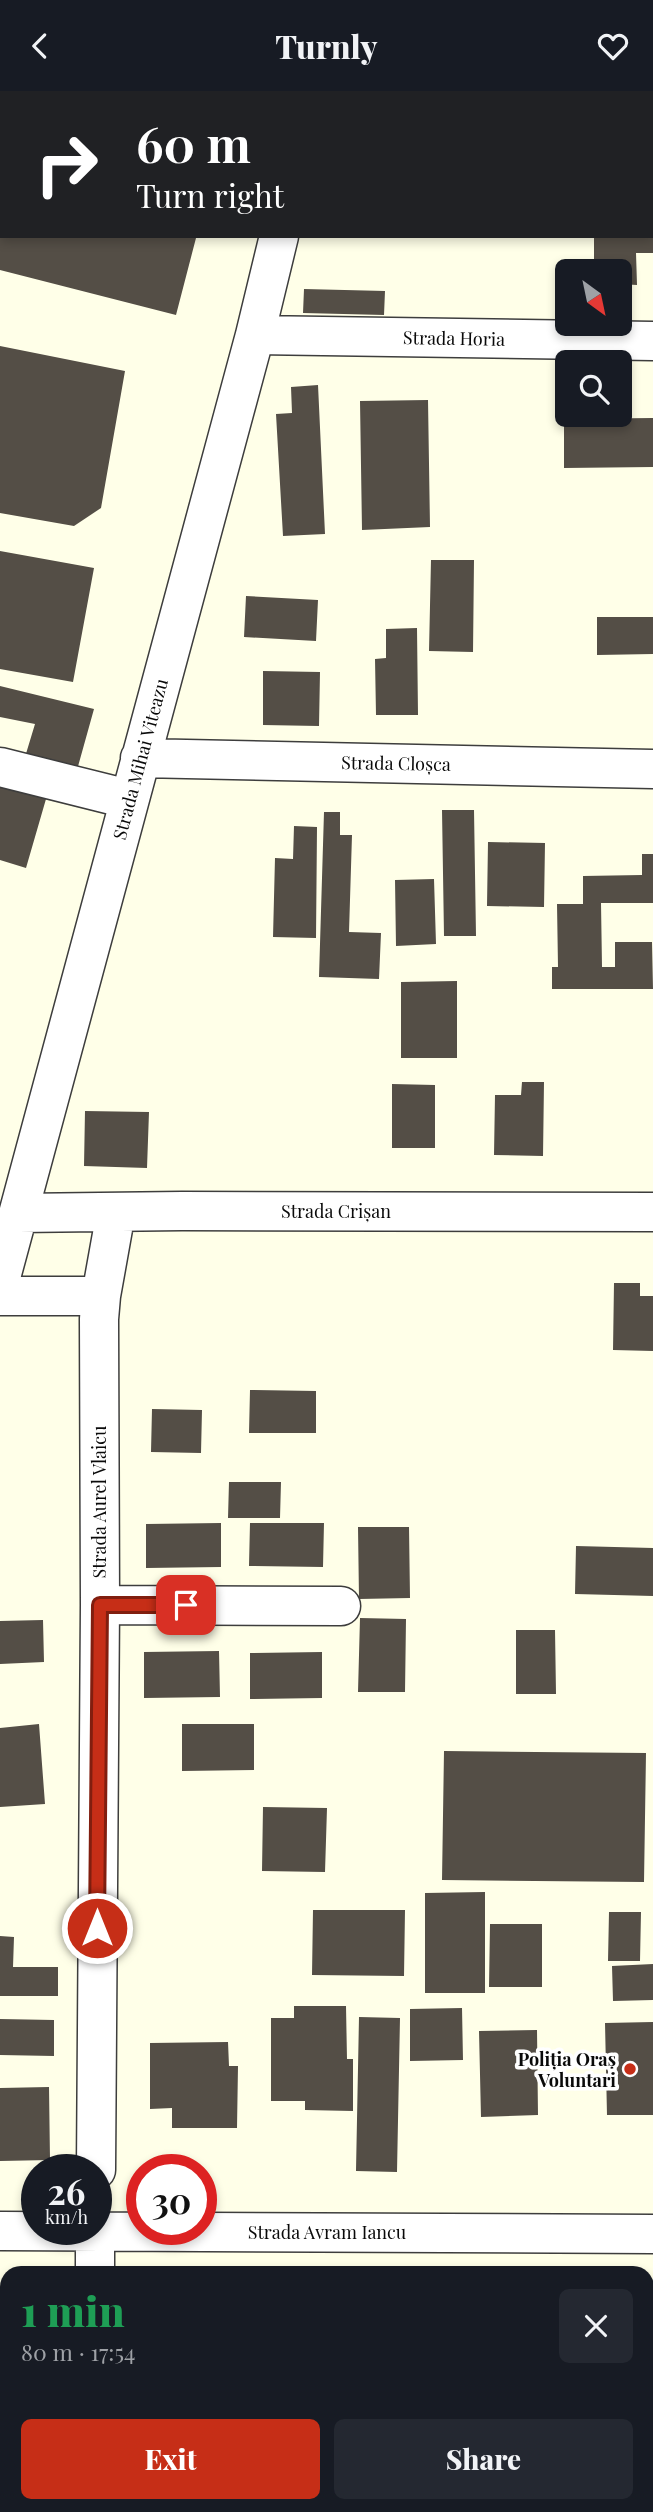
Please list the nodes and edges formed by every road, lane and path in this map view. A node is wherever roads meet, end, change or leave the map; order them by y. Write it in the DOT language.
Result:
graph roads {
  1 [pos="279,238"];
  2 [pos="255,335"];
  3 [pos="653,341"];
  4 [pos="140,758"];
  5 [pos="0,767"];
  6 [pos="653,769"];
  7 [pos="128,799"];
  8 [pos="116,1212"];
  9 [pos="653,1212"];
  10 [pos="19,1213"];
  11 [pos="0,1281"];
  12 [pos="0,1296"];
  13 [pos="101,1296"];
  14 [pos="100,1605"];
  15 [pos="341,1606"];
  16 [pos="96,2154"];
  17 [pos="112,2230"];
  18 [pos="0,2231"];
  19 [pos="21,2231"];
  20 [pos="653,2234"];
  21 [pos="95,2245"];
  22 [pos="95,2266"];
  1 -- 2 [label="street, Strada Mihai Viteazu"];
  2 -- 3 [label="street, Strada Horia"];
  2 -- 4 [label="street, Strada Mihai Viteazu"];
  4 -- 6 [label="street, Strada Cloșca"];
  4 -- 7 [label="street, Strada Mihai Viteazu"];
  5 -- 7 [label="street"];
  7 -- 10 [label="street, Strada Mihai Viteazu"];
  8 -- 9 [label="street, Strada Crișan"];
  8 -- 10 [label="street, Strada Crișan"];
  8 -- 13 [label="street, Strada Aurel Vlaicu"];
  10 -- 11 [label="street, Strada Mihai Viteazu"];
  12 -- 13 [label="street"];
  13 -- 14 [label="street, Strada Aurel Vlaicu"];
  14 -- 15 [label="street"];
  14 -- 16 [label="street, Strada Aurel Vlaicu"];
  17 -- 20 [label="street, Strada Avram Iancu"];
  18 -- 19 [label="street, Strada Avram Iancu"];
  21 -- 22 [label="street"];
}
